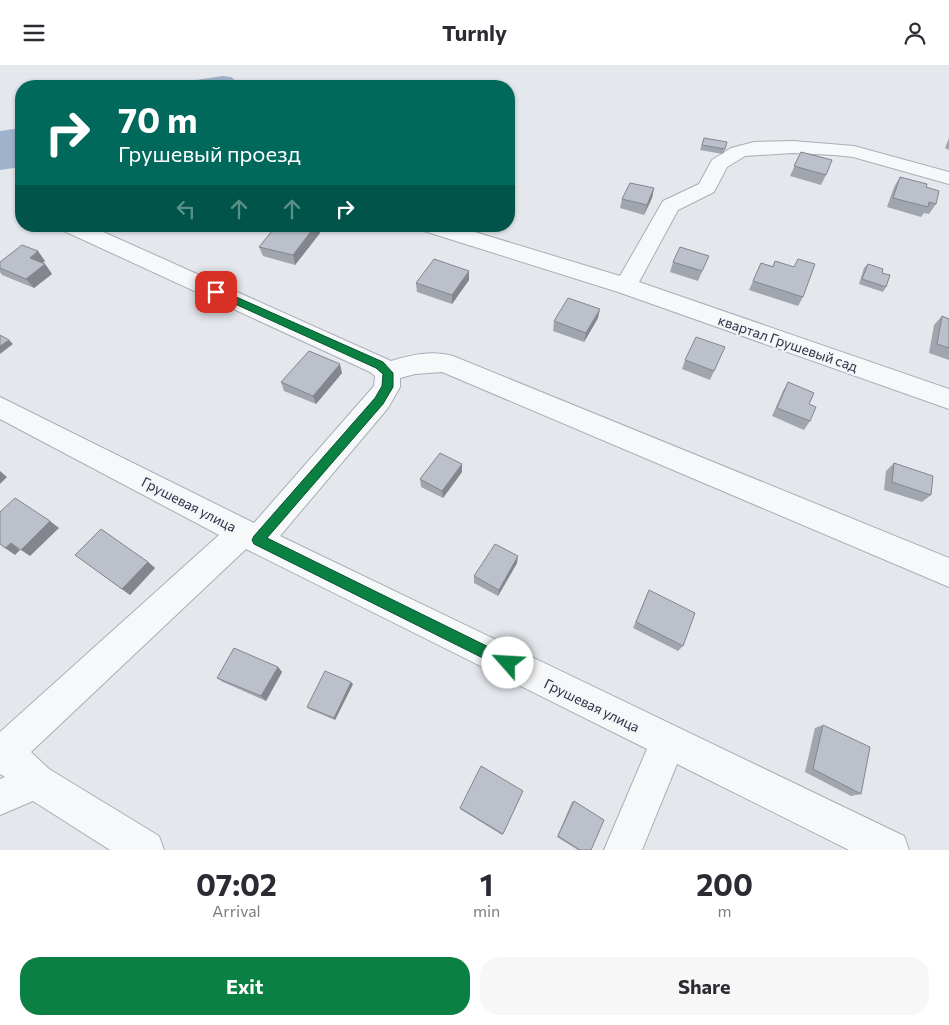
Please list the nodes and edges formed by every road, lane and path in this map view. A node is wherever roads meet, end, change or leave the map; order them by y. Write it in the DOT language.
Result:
graph roads {
  1 [pos="949,178"];
  2 [pos="83,232"];
  3 [pos="450,232"];
  4 [pos="626,286"];
  5 [pos="388,373"];
  6 [pos="949,399"];
  7 [pos="0,407"];
  8 [pos="251,536"];
  9 [pos="949,573"];
  10 [pos="668,743"];
  11 [pos="3,755"];
  12 [pos="36,782"];
  13 [pos="0,797"];
  14 [pos="145,850"];
  15 [pos="623,850"];
  16 [pos="890,850"];
  1 -- 4 [label="lane"];
  2 -- 5 [label="lane"];
  3 -- 4 [label="lane, квартал Грушевый сад"];
  4 -- 6 [label="lane, квартал Грушевый сад"];
  5 -- 8 [label="lane"];
  5 -- 9 [label="lane"];
  7 -- 8 [label="lane, Грушевая улица"];
  8 -- 10 [label="lane, Грушевая улица"];
  8 -- 11 [label="lane"];
  10 -- 15 [label="lane"];
  10 -- 16 [label="lane, Грушевая улица"];
  11 -- 12 [label="lane"];
  12 -- 13 [label="lane"];
  12 -- 14 [label="lane"];
}
